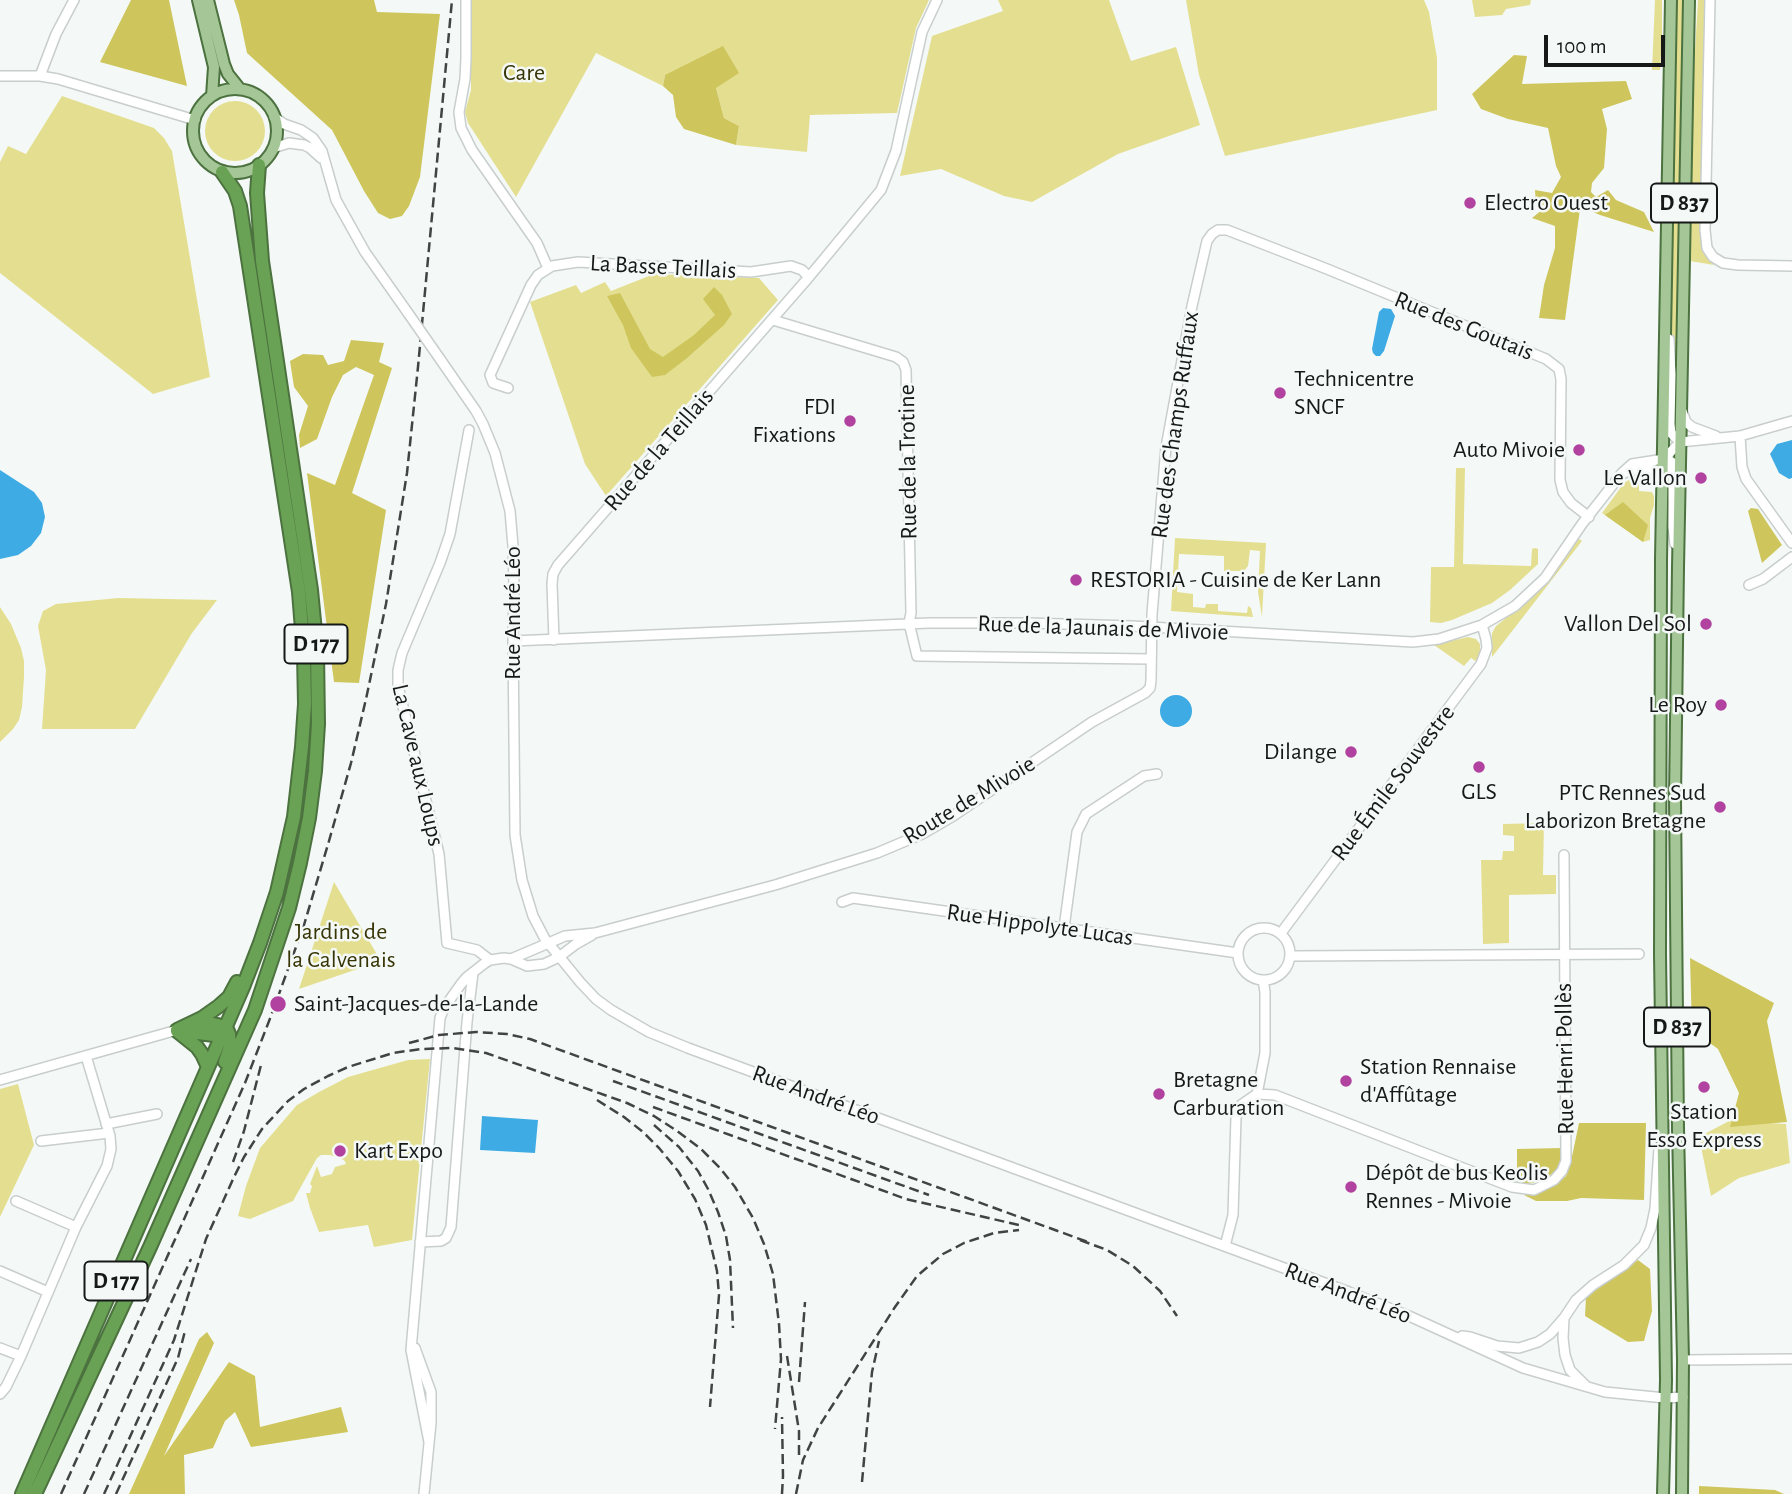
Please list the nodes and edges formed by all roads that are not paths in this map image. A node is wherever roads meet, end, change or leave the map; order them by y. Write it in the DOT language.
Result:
graph roads {
  1 [pos="74,0"];
  2 [pos="198,0"];
  3 [pos="208,0"];
  4 [pos="466,0"];
  5 [pos="937,0"];
  6 [pos="1671,0"];
  7 [pos="1689,0"];
  8 [pos="1710,0"];
  9 [pos="0,76"];
  10 [pos="40,76"];
  11 [pos="240,89"];
  12 [pos="212,96"];
  13 [pos="274,117"];
  14 [pos="195,120"];
  15 [pos="273,148"];
  16 [pos="324,160"];
  17 [pos="259,165"];
  18 [pos="222,172"];
  19 [pos="1218,230"];
  20 [pos="1792,266"];
  21 [pos="548,268"];
  22 [pos="809,277"];
  23 [pos="1666,311"];
  24 [pos="773,320"];
  25 [pos="508,388"];
  26 [pos="1681,406"];
  27 [pos="1792,421"];
  28 [pos="469,430"];
  29 [pos="1740,436"];
  30 [pos="1721,438"];
  31 [pos="1680,442"];
  32 [pos="1670,461"];
  33 [pos="1589,517"];
  34 [pos="1792,543"];
  35 [pos="1792,557"];
  36 [pos="1749,585"];
  37 [pos="909,623"];
  38 [pos="1482,625"];
  39 [pos="1151,627"];
  40 [pos="554,640"];
  41 [pos="513,641"];
  42 [pos="1151,660"];
  43 [pos="1157,774"];
  44 [pos="294,817"];
  45 [pos="1564,855"];
  46 [pos="842,902"];
  47 [pos="1064,928"];
  48 [pos="595,933"];
  49 [pos="1281,933"];
  50 [pos="548,943"];
  51 [pos="1238,953"];
  52 [pos="1639,954"];
  53 [pos="1565,955"];
  54 [pos="1291,956"];
  55 [pos="559,957"];
  56 [pos="510,959"];
  57 [pos="491,960"];
  58 [pos="473,973"];
  59 [pos="1263,980"];
  60 [pos="255,1010"];
  61 [pos="191,1024"];
  62 [pos="177,1030"];
  63 [pos="226,1032"];
  64 [pos="86,1056"];
  65 [pos="208,1068"];
  66 [pos="0,1080"];
  67 [pos="1257,1094"];
  68 [pos="157,1114"];
  69 [pos="107,1128"];
  70 [pos="1663,1140"];
  71 [pos="41,1141"];
  72 [pos="16,1201"];
  73 [pos="76,1227"];
  74 [pos="420,1242"];
  75 [pos="1225,1246"];
  76 [pos="150,1247"];
  77 [pos="0,1271"];
  78 [pos="48,1292"];
  79 [pos="1564,1318"];
  80 [pos="1452,1335"];
  81 [pos="0,1348"];
  82 [pos="21,1356"];
  83 [pos="1792,1359"];
  84 [pos="1683,1360"];
  85 [pos="1589,1388"];
  86 [pos="0,1394"];
  87 [pos="1683,1397"];
  88 [pos="1665,1398"];
  89 [pos="22,1494"];
  90 [pos="35,1494"];
  91 [pos="424,1494"];
  92 [pos="1662,1494"];
  93 [pos="1682,1494"];
  1 -- 10 [label="street"];
  2 -- 12 [label="main road"];
  3 -- 11 [label="main road"];
  4 -- 21 [label="street"];
  5 -- 22 [label="street"];
  6 -- 23 [label="main road, D 837"];
  7 -- 26 [label="main road, D 837"];
  8 -- 20 [label="street"];
  9 -- 10 [label="street"];
  10 -- 14 [label="street"];
  11 -- 12 [label="main road"];
  11 -- 13 [label="main road"];
  12 -- 14 [label="main road"];
  13 -- 15 [label="main road"];
  13 -- 16 [label="street"];
  14 -- 18 [label="main road"];
  15 -- 16 [label="street"];
  15 -- 17 [label="main road"];
  16 -- 41 [label="street, Rue André Léo, bridge"];
  17 -- 18 [label="main road"];
  17 -- 60 [label="highway, D 177"];
  18 -- 44 [label="highway, D 177"];
  19 -- 33 [label="street, Rue des Goutais"];
  19 -- 39 [label="street, Rue des Champs Ruffaux"];
  21 -- 22 [label="street, La Basse Teillais"];
  21 -- 25 [label="street"];
  22 -- 24 [label="street, Rue de la Teillais"];
  23 -- 31 [label="street"];
  23 -- 32 [label="main road, D 837"];
  24 -- 37 [label="street, Rue de la Trotine"];
  24 -- 40 [label="street, Rue de la Teillais"];
  26 -- 30 [label="street"];
  26 -- 31 [label="main road, D 837"];
  27 -- 29 [label="street"];
  28 -- 57 [label="street, La Cave aux Loups"];
  29 -- 30 [label="street"];
  29 -- 34 [label="street"];
  30 -- 31 [label="street"];
  31 -- 32 [label="main road, D 837"];
  31 -- 32 [label="street"];
  32 -- 33 [label="street, Rue de la Jaunais de Mivoie"];
  32 -- 70 [label="main road, D 837"];
  32 -- 84 [label="main road, D 837"];
  33 -- 38 [label="street, Rue de la Jaunais de Mivoie"];
  35 -- 36 [label="street"];
  37 -- 39 [label="street, Rue de la Jaunais de Mivoie"];
  37 -- 40 [label="street, Rue de la Jaunais de Mivoie"];
  37 -- 42 [label="street, Rue de la Trotine"];
  38 -- 39 [label="street, Rue de la Jaunais de Mivoie"];
  38 -- 49 [label="street, Rue Émile Souvestre"];
  39 -- 42 [label="street, Route de Mivoie"];
  40 -- 41 [label="street, Rue de la Jaunais de Mivoie"];
  41 -- 50 [label="street, Rue André Léo"];
  42 -- 48 [label="street, Route de Mivoie"];
  43 -- 47 [label="street"];
  44 -- 61 [label="highway"];
  44 -- 63 [label="highway, D 177"];
  45 -- 53 [label="street, Rue Henri Pollès"];
  46 -- 47 [label="street, Rue Hippolyte Lucas"];
  47 -- 51 [label="street, Rue Hippolyte Lucas"];
  48 -- 50 [label="street, Route de Mivoie"];
  48 -- 55 [label="street, Route de Mivoie"];
  49 -- 51 [label="street"];
  49 -- 54 [label="street"];
  50 -- 55 [label="street, Rue André Léo"];
  50 -- 56 [label="street, Route de Mivoie"];
  51 -- 59 [label="street"];
  52 -- 53 [label="street"];
  53 -- 54 [label="street"];
  53 -- 67 [label="street, Rue Henri Pollès"];
  54 -- 59 [label="street"];
  55 -- 56 [label="street, Route de Mivoie"];
  55 -- 75 [label="street, Rue André Léo"];
  56 -- 57 [label="street"];
  57 -- 58 [label="street"];
  58 -- 74 [label="street"];
  58 -- 74 [label="street"];
  59 -- 67 [label="street"];
  60 -- 63 [label="highway"];
  60 -- 76 [label="highway"];
  61 -- 62 [label="highway"];
  61 -- 63 [label="highway"];
  62 -- 63 [label="highway"];
  62 -- 64 [label="street"];
  62 -- 65 [label="highway"];
  63 -- 65 [label="highway, D 177"];
  63 -- 76 [label="highway"];
  64 -- 66 [label="street"];
  64 -- 69 [label="street"];
  65 -- 89 [label="highway, D 177"];
  67 -- 75 [label="street"];
  68 -- 69 [label="street"];
  69 -- 71 [label="street"];
  69 -- 73 [label="street"];
  70 -- 79 [label="street"];
  70 -- 88 [label="main road, D 837"];
  72 -- 73 [label="street"];
  73 -- 78 [label="street"];
  74 -- 91 [label="street"];
  75 -- 80 [label="street, Rue André Léo"];
  76 -- 90 [label="highway, D 177"];
  77 -- 78 [label="street"];
  78 -- 82 [label="street"];
  79 -- 80 [label="street"];
  79 -- 85 [label="street"];
  80 -- 85 [label="street, Rue André Léo"];
  81 -- 82 [label="street"];
  82 -- 86 [label="street"];
  83 -- 84 [label="street"];
  84 -- 87 [label="main road, D 837"];
  85 -- 88 [label="street, Rue André Léo"];
  87 -- 88 [label="street, Rue André Léo"];
  87 -- 93 [label="main road, D 837"];
  88 -- 92 [label="main road, D 837"];
}
